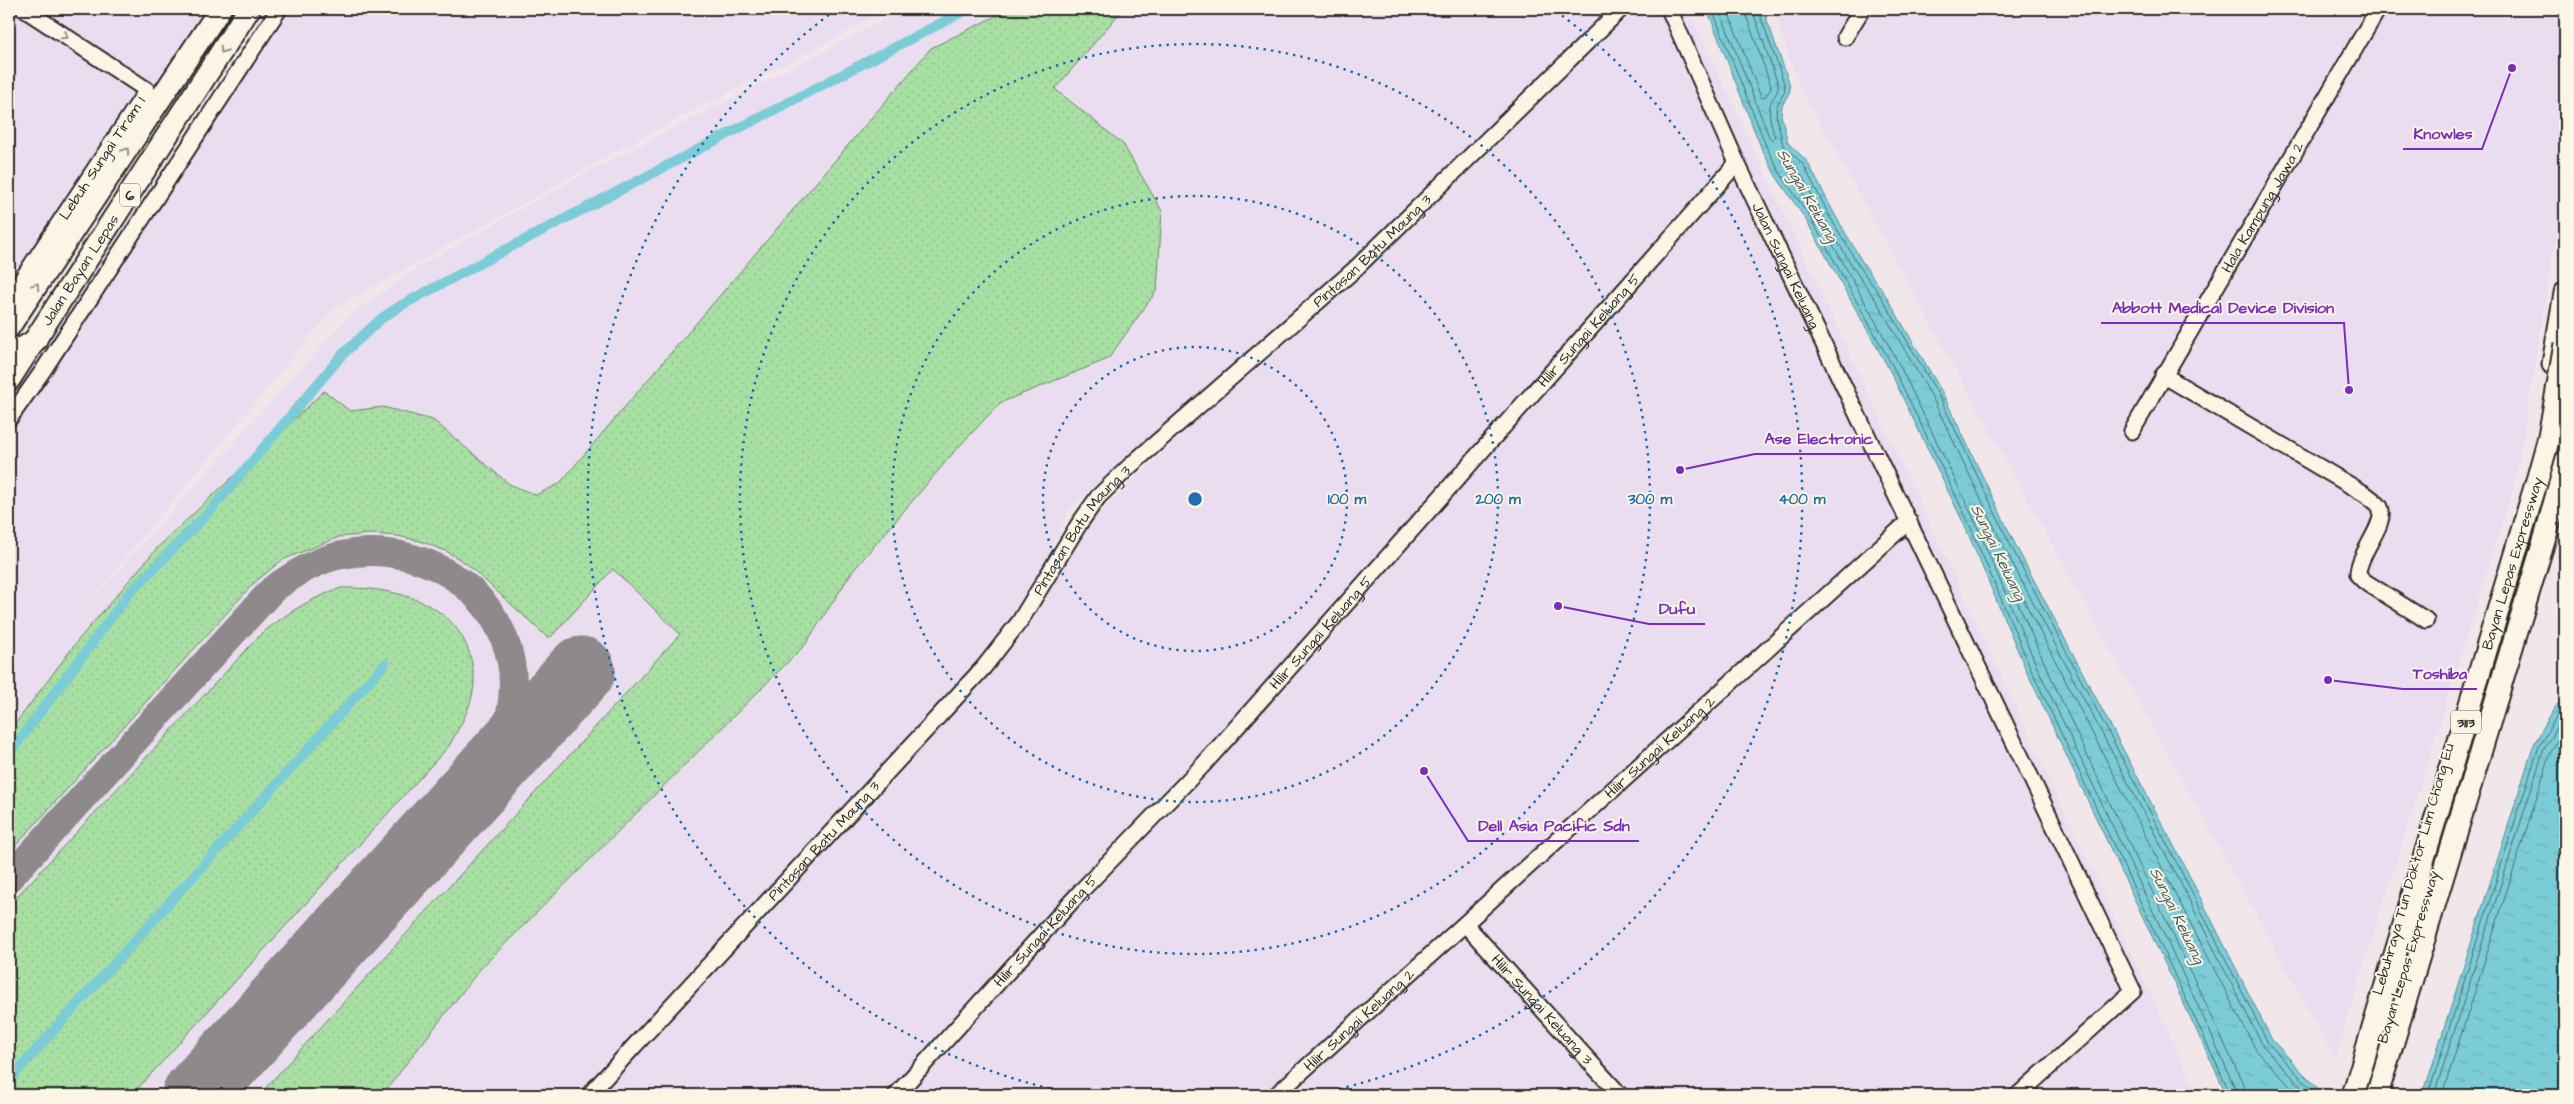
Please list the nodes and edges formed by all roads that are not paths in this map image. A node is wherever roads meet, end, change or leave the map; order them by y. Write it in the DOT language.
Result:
graph roads {
  1 [pos="24,9"];
  2 [pos="220,9"];
  3 [pos="250,9"];
  4 [pos="279,9"];
  5 [pos="1621,9"];
  6 [pos="1669,9"];
  7 [pos="1862,9"];
  8 [pos="2378,9"];
  9 [pos="1845,37"];
  10 [pos="1737,163"];
  11 [pos="2565,293"];
  12 [pos="9,298"];
  13 [pos="9,328"];
  14 [pos="36,340"];
  15 [pos="2565,344"];
  16 [pos="9,346"];
  17 [pos="2163,375"];
  18 [pos="9,380"];
  19 [pos="2565,416"];
  20 [pos="9,419"];
  21 [pos="2132,431"];
  22 [pos="2565,462"];
  23 [pos="2529,479"];
  24 [pos="2559,485"];
  25 [pos="1909,521"];
  26 [pos="2426,620"];
  27 [pos="1465,924"];
  28 [pos="589,1095"];
  29 [pos="896,1095"];
  30 [pos="1276,1095"];
  31 [pos="1620,1095"];
  32 [pos="2018,1095"];
  33 [pos="2352,1095"];
  34 [pos="2377,1095"];
  1 -- 12 [label="street, Lebuh Sungai Tiram 1, one-way"];
  13 -- 2 [label="highway, Jalan Bayan Lepas / 6, one-way"];
  3 -- 14 [label="highway, Jalan Bayan Lepas / 6, one-way"];
  4 -- 20 [label="street"];
  5 -- 28 [label="street, Pintasan Batu Maung 3"];
  6 -- 10 [label="street, Jalan Sungai Keluang"];
  7 -- 9 [label="street"];
  8 -- 17 [label="street, Hala Kampung Jawa 2"];
  10 -- 25 [label="street, Jalan Sungai Keluang"];
  10 -- 29 [label="street, Hilir Sungai Keluang 5"];
  11 -- 23 [label="highway, Lebuhraya Tun Doktor Lim Chong Eu / 3113"];
  14 -- 16 [label="highway"];
  14 -- 18 [label="highway, Jalan Bayan Lepas / 6"];
  15 -- 33 [label="highway, Bayan Lepas Expressway / 3113, bridge"];
  17 -- 21 [label="street, Hala Kampung Jawa 2"];
  17 -- 26 [label="street"];
  19 -- 33 [label="highway, Bayan Lepas Expressway / 3113"];
  22 -- 24 [label="highway, Lebuhraya Tun Doktor Lim Chong Eu / 3113"];
  23 -- 24 [label="highway"];
  23 -- 33 [label="highway, Lebuhraya Tun Doktor Lim Chong Eu / 3113"];
  24 -- 34 [label="highway, Lebuhraya Tun Doktor Lim Chong Eu / 3113"];
  25 -- 27 [label="street, Hilir Sungai Keluang 2"];
  25 -- 32 [label="street, Jalan Sungai Keluang"];
  27 -- 30 [label="street, Hilir Sungai Keluang 2"];
  27 -- 31 [label="street, Hilir Sungai Keluang 3"];
}
